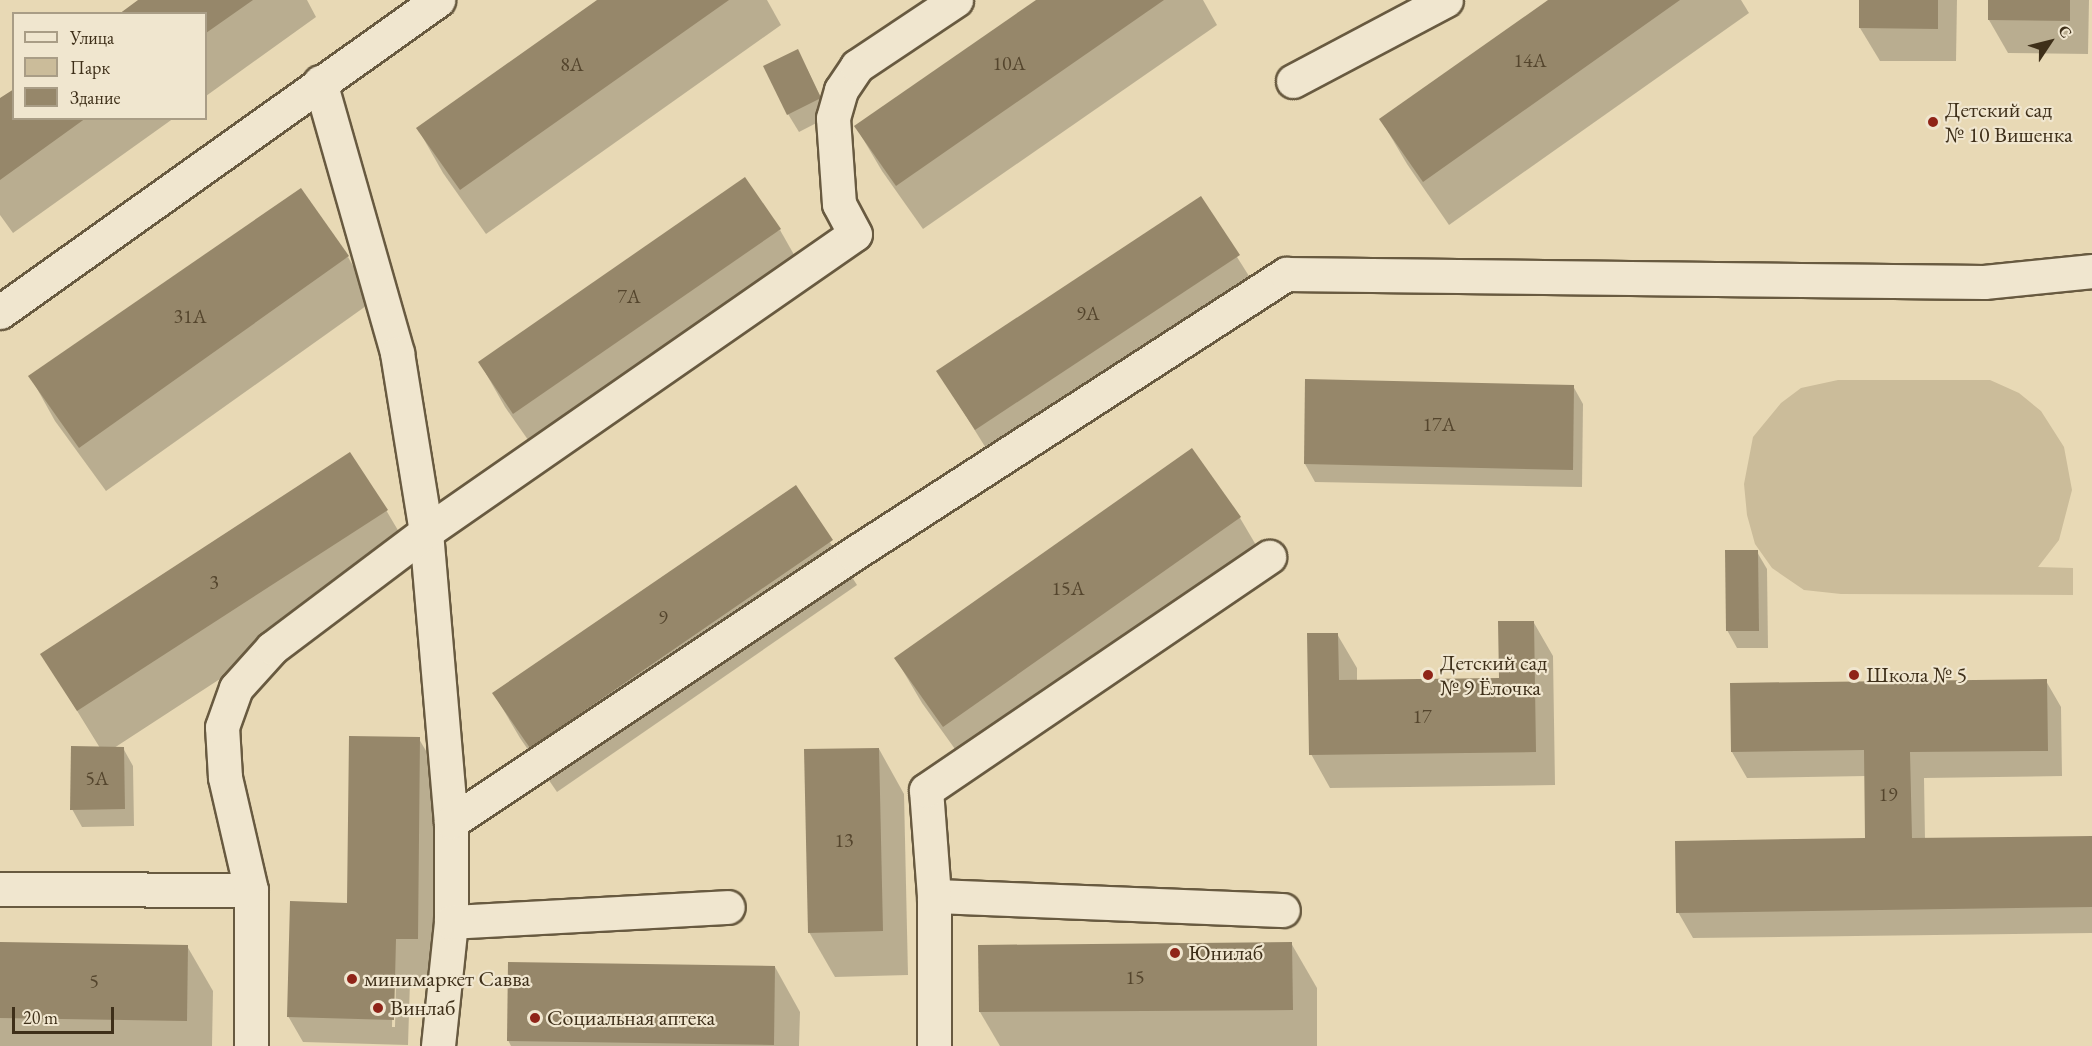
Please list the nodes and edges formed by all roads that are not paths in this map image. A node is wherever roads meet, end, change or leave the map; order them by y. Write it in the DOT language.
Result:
graph roads {
  1 [pos="438,0"];
  2 [pos="956,0"];
  3 [pos="1446,0"];
  4 [pos="1293,81"];
  5 [pos="320,82"];
  6 [pos="2092,271"];
  7 [pos="0,312"];
  8 [pos="426,532"];
  9 [pos="1269,557"];
  10 [pos="451,822"];
  11 [pos="0,889"];
  12 [pos="251,890"];
  13 [pos="934,896"];
  14 [pos="728,907"];
  15 [pos="1283,910"];
  16 [pos="451,922"];
  17 [pos="252,1046"];
  18 [pos="438,1046"];
  19 [pos="934,1046"];
  1 -- 5 [label="lane"];
  2 -- 8 [label="lane"];
  3 -- 4 [label="lane"];
  5 -- 7 [label="lane"];
  5 -- 8 [label="lane"];
  6 -- 10 [label="lane"];
  8 -- 10 [label="lane"];
  8 -- 12 [label="lane"];
  9 -- 13 [label="lane"];
  10 -- 16 [label="lane"];
  11 -- 12 [label="lane"];
  12 -- 17 [label="lane"];
  13 -- 15 [label="lane"];
  13 -- 19 [label="lane"];
  14 -- 16 [label="lane"];
  16 -- 18 [label="lane"];
}
